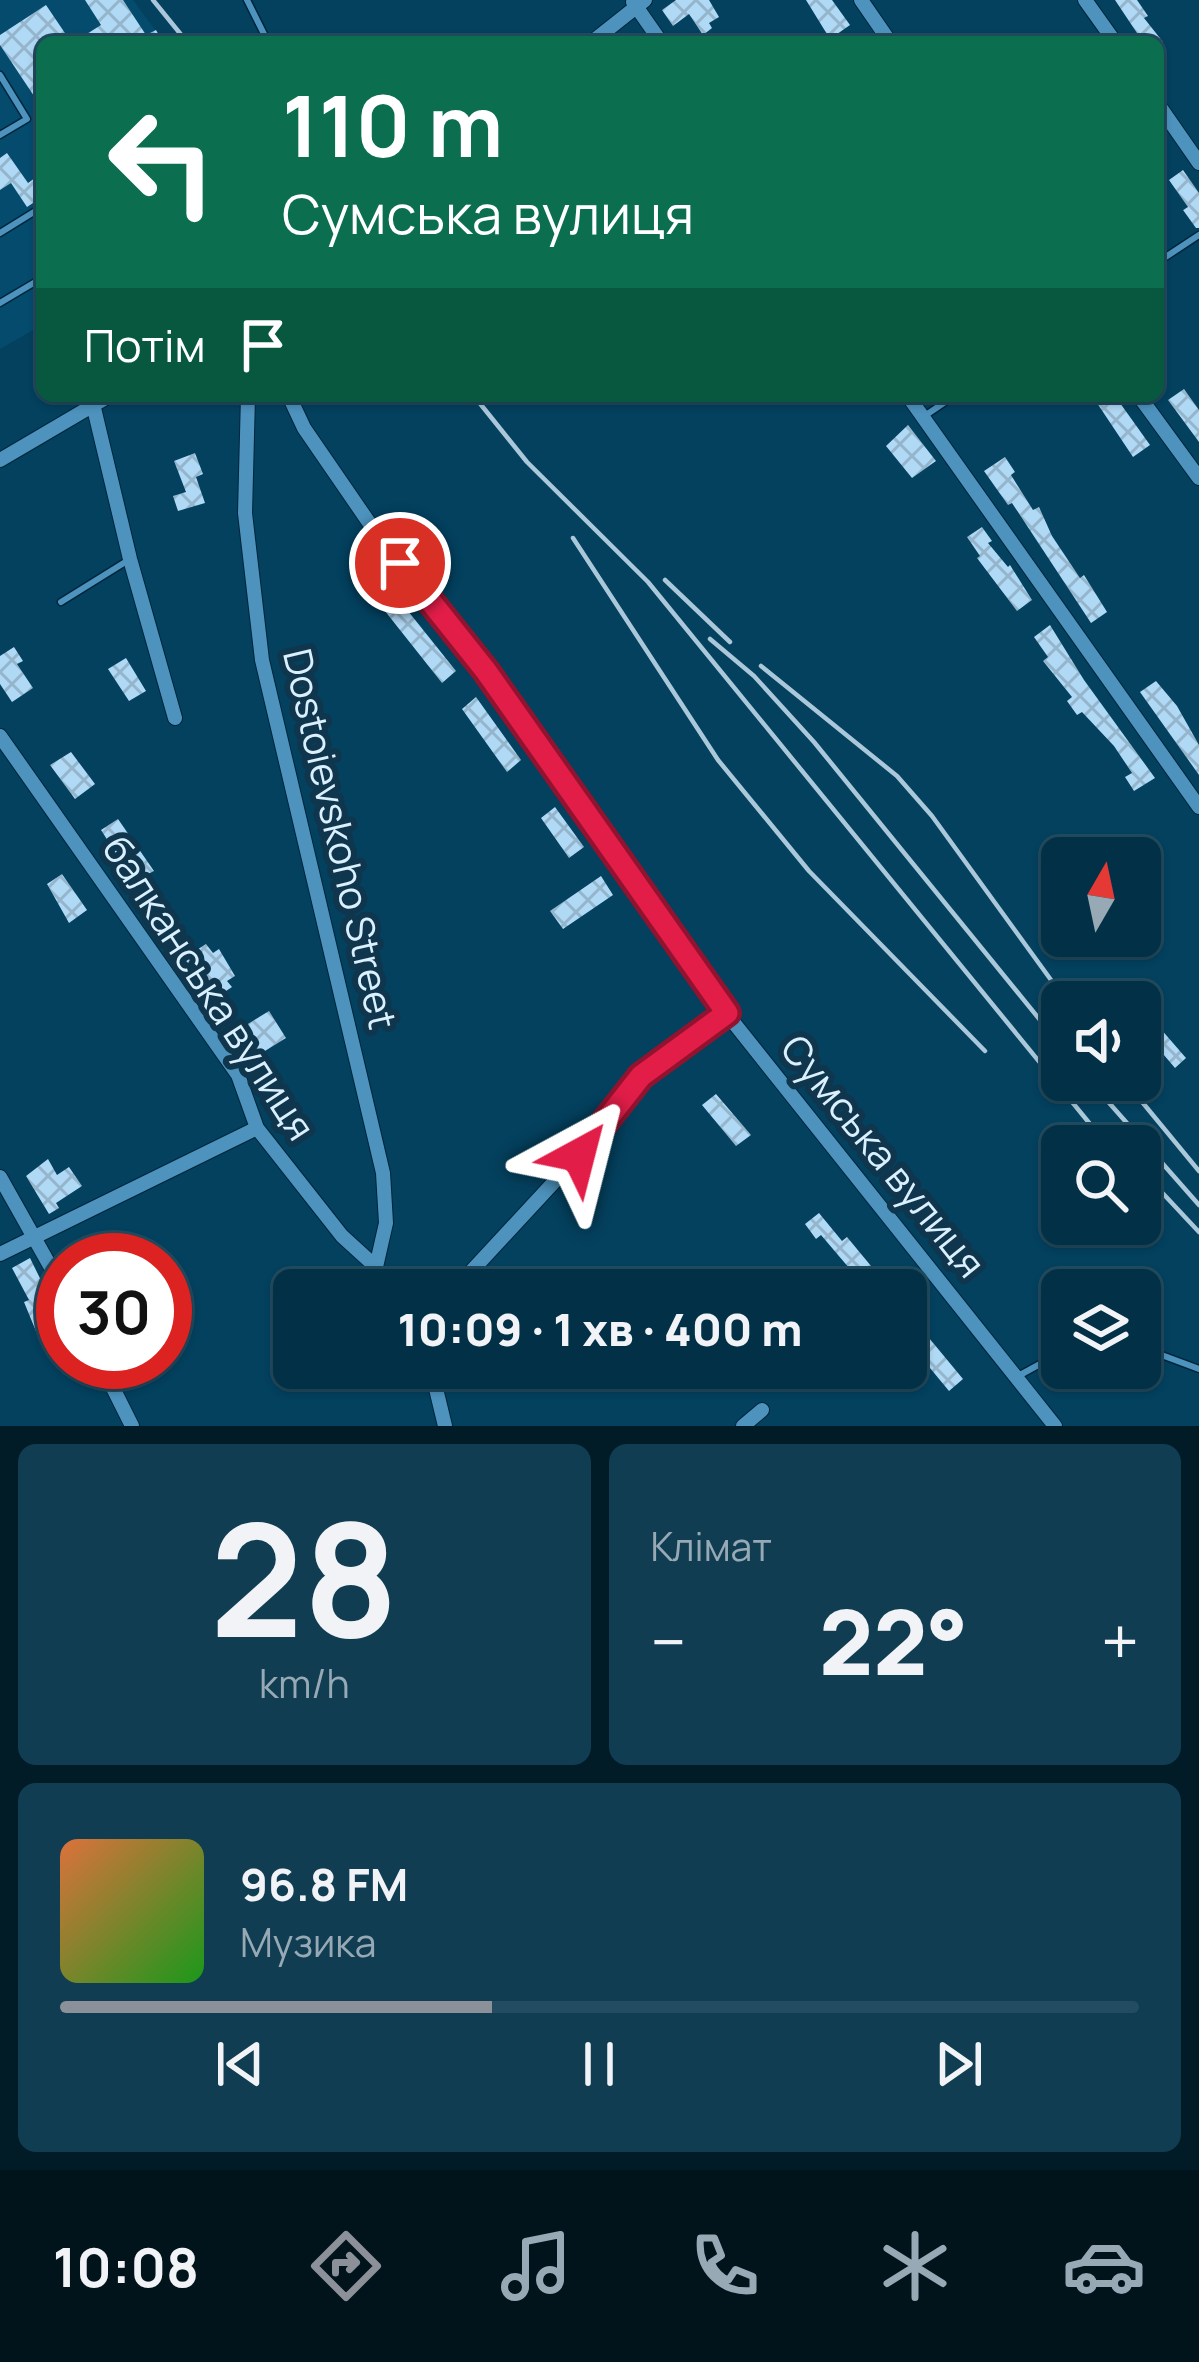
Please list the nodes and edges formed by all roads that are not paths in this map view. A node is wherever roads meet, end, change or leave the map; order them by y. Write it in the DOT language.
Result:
graph roads {
  1 [pos="247,0"];
  2 [pos="861,0"];
  3 [pos="1085,0"];
  4 [pos="638,2"];
  5 [pos="265,36"];
  6 [pos="599,36"];
  7 [pos="658,36"];
  8 [pos="886,36"];
  9 [pos="1110,36"];
  10 [pos="0,75"];
  11 [pos="1164,113"];
  12 [pos="0,135"];
  13 [pos="1199,164"];
  14 [pos="36,212"];
  15 [pos="0,233"];
  16 [pos="1199,235"];
  17 [pos="1164,258"];
  18 [pos="36,282"];
  19 [pos="0,303"];
  20 [pos="97,402"];
  21 [pos="248,402"];
  22 [pos="292,402"];
  23 [pos="912,402"];
  24 [pos="945,402"];
  25 [pos="1143,402"];
  26 [pos="93,404"];
  27 [pos="923,417"];
  28 [pos="0,460"];
  29 [pos="1199,478"];
  30 [pos="130,559"];
  31 [pos="61,602"];
  32 [pos="175,718"];
  33 [pos="0,736"];
  34 [pos="1199,807"];
  35 [pos="727,1013"];
  36 [pos="257,1128"];
  37 [pos="0,1177"];
  38 [pos="40,1233"];
  39 [pos="36,1235"];
  40 [pos="0,1253"];
  41 [pos="376,1267"];
  42 [pos="473,1269"];
  43 [pos="1161,1355"];
  44 [pos="1041,1363"];
  45 [pos="1199,1369"];
  46 [pos="1016,1377"];
  47 [pos="114,1389"];
  48 [pos="436,1389"];
  49 [pos="762,1410"];
  50 [pos="132,1426"];
  51 [pos="446,1426"];
  52 [pos="743,1426"];
  53 [pos="1055,1426"];
  1 -- 5 [label="lane"];
  2 -- 8 [label="street"];
  3 -- 9 [label="street"];
  4 -- 6 [label="street"];
  4 -- 7 [label="street"];
  10 -- 12 [label="lane"];
  11 -- 13 [label="street"];
  14 -- 15 [label="lane"];
  16 -- 17 [label="lane"];
  18 -- 19 [label="lane"];
  20 -- 26 [label="street"];
  21 -- 41 [label="street, Dostoievskoho Street"];
  22 -- 35 [label="street, Сумська вулиця"];
  23 -- 27 [label="street"];
  24 -- 27 [label="lane"];
  25 -- 29 [label="street"];
  26 -- 28 [label="street"];
  26 -- 30 [label="street"];
  27 -- 34 [label="street"];
  30 -- 31 [label="lane"];
  30 -- 32 [label="street"];
  33 -- 36 [label="street, балканська вулиця"];
  35 -- 42 [label="street"];
  35 -- 46 [label="street, Сумська вулиця"];
  36 -- 38 [label="street"];
  36 -- 41 [label="street, балканська вулиця"];
  37 -- 39 [label="street"];
  39 -- 40 [label="street"];
  43 -- 45 [label="lane"];
  44 -- 46 [label="lane"];
  46 -- 53 [label="street, Сумська вулиця"];
  47 -- 50 [label="street"];
  48 -- 51 [label="street"];
  49 -- 52 [label="street"];
}
